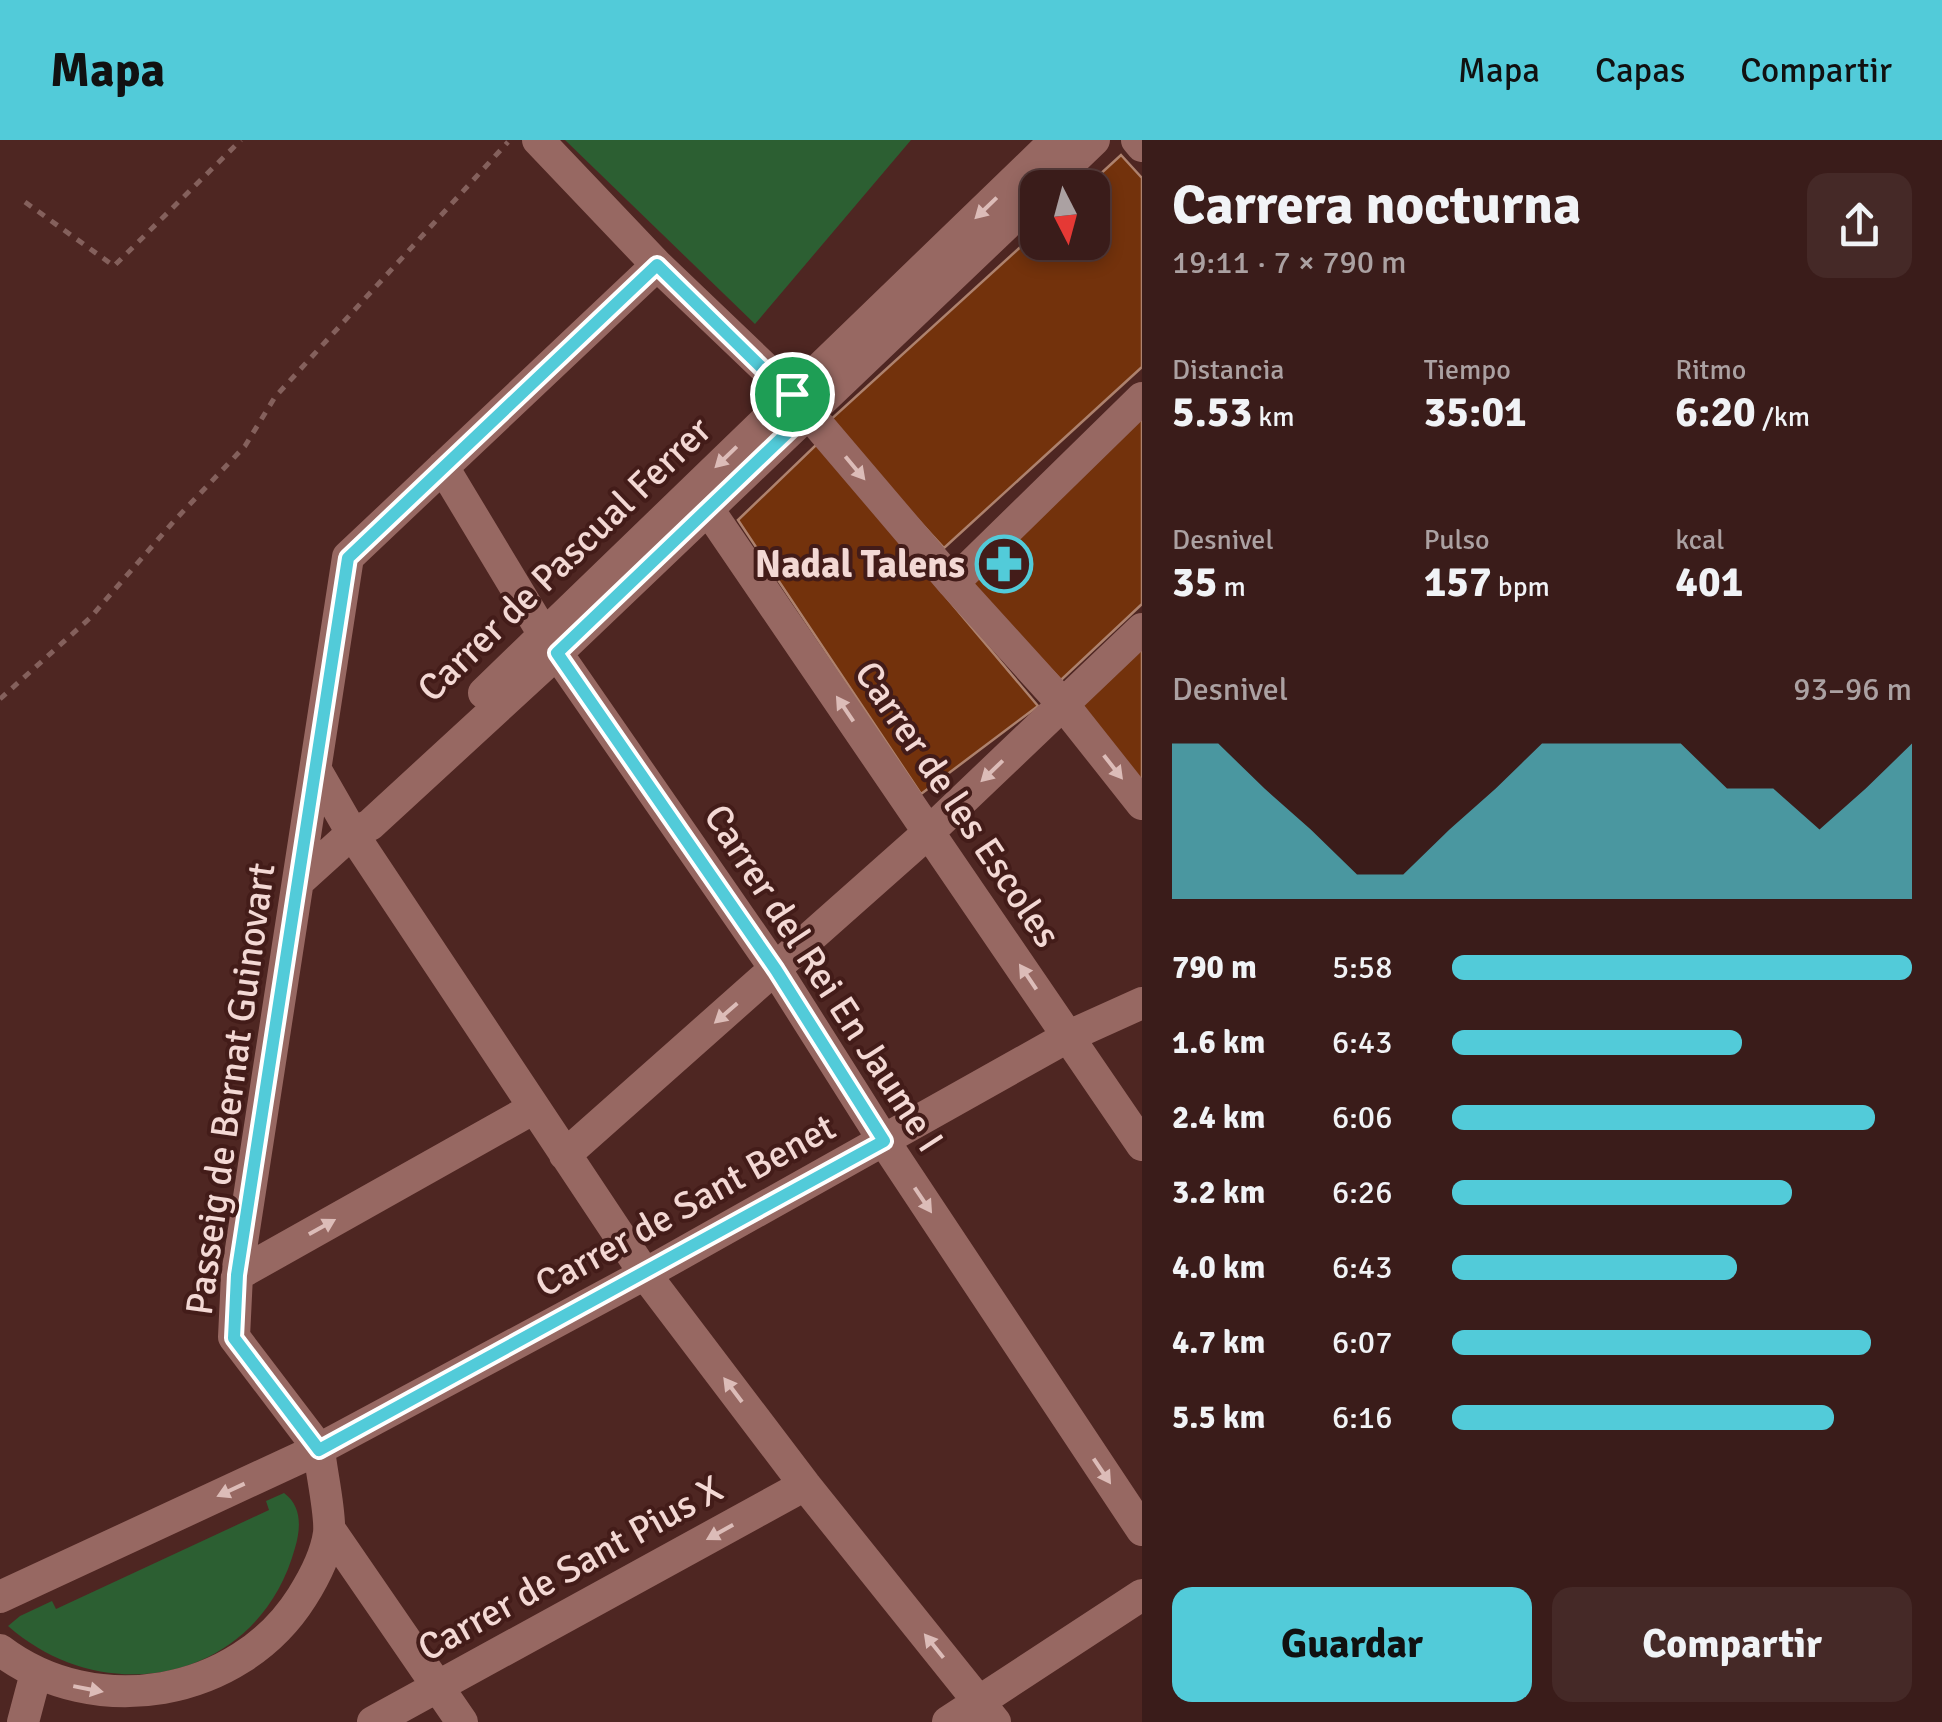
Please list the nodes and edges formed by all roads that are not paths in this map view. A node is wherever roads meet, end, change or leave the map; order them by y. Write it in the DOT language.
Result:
graph roads {
  1 [pos="538,140"];
  2 [pos="1056,140"];
  3 [pos="1094,140"];
  4 [pos="1137,140"];
  5 [pos="1142,146"];
  6 [pos="1063,170"];
  7 [pos="1020,210"];
  8 [pos="657,265"];
  9 [pos="1142,398"];
  10 [pos="800,403"];
  11 [pos="443,467"];
  12 [pos="708,509"];
  13 [pos="953,583"];
  14 [pos="1142,628"];
  15 [pos="550,643"];
  16 [pos="1062,703"];
  17 [pos="317,772"];
  18 [pos="1142,804"];
  19 [pos="929,832"];
  20 [pos="352,834"];
  21 [pos="299,881"];
  22 [pos="776,970"];
  23 [pos="1142,1004"];
  24 [pos="1069,1036"];
  25 [pos="534,1108"];
  26 [pos="884,1141"];
  27 [pos="1142,1145"];
  28 [pos="566,1155"];
  29 [pos="646,1274"];
  30 [pos="237,1275"];
  31 [pos="319,1450"];
  32 [pos="805,1484"];
  33 [pos="330,1530"];
  34 [pos="1142,1530"];
  35 [pos="1142,1595"];
  36 [pos="0,1597"];
  37 [pos="0,1650"];
  38 [pos="36,1673"];
  39 [pos="438,1687"];
  40 [pos="165,1706"];
  41 [pos="987,1712"];
  42 [pos="23,1722"];
  43 [pos="373,1722"];
  44 [pos="462,1722"];
  45 [pos="948,1722"];
  1 -- 8 [label="street"];
  2 -- 10 [label="street, Carrer de Pascual Ferrer, one-way"];
  3 -- 6 [label="street"];
  4 -- 5 [label="street"];
  7 -- 10 [label="street, Carrer de Pascual Ferrer"];
  8 -- 10 [label="street"];
  8 -- 11 [label="street"];
  9 -- 13 [label="street"];
  10 -- 12 [label="street, Carrer de Pascual Ferrer"];
  10 -- 13 [label="street, one-way"];
  10 -- 15 [label="street, Carrer de Pascual Ferrer, one-way"];
  11 -- 15 [label="street, Carrer del Rei En Jaume I"];
  11 -- 17 [label="street, Passeig de Bernat Guinovart"];
  12 -- 15 [label="street, Carrer de Pascual Ferrer"];
  19 -- 12 [label="street, Carrer de les Escoles, one-way"];
  13 -- 16 [label="street"];
  14 -- 16 [label="street"];
  15 -- 20 [label="street, Carrer de Pascual Ferrer"];
  15 -- 22 [label="street, Carrer del Rei En Jaume I"];
  16 -- 18 [label="street, one-way"];
  16 -- 19 [label="street, one-way"];
  17 -- 20 [label="street"];
  17 -- 21 [label="street, Passeig de Bernat Guinovart"];
  19 -- 22 [label="street"];
  24 -- 19 [label="street, Carrer de les Escoles, one-way"];
  20 -- 21 [label="street, Carrer de Pascual Ferrer"];
  20 -- 25 [label="street"];
  21 -- 30 [label="street, Passeig de Bernat Guinovart"];
  22 -- 26 [label="street, Carrer del Rei En Jaume I"];
  22 -- 28 [label="street, one-way"];
  23 -- 24 [label="street, Carrer de Sant Benet"];
  24 -- 26 [label="street, Carrer de Sant Benet"];
  24 -- 27 [label="street, Carrer de les Escoles"];
  25 -- 28 [label="street"];
  30 -- 25 [label="street, one-way"];
  26 -- 29 [label="street, Carrer de Sant Benet"];
  26 -- 34 [label="street, Carrer del Rei En Jaume I, one-way"];
  28 -- 29 [label="street"];
  29 -- 31 [label="street, Carrer de Sant Benet"];
  32 -- 29 [label="street, one-way"];
  30 -- 31 [label="street, Passeig de Bernat Guinovart"];
  31 -- 33 [label="street"];
  31 -- 36 [label="street, Carrer de Sant Benet, one-way"];
  32 -- 39 [label="street, Carrer de Sant Pius X, one-way"];
  41 -- 32 [label="street, one-way"];
  33 -- 39 [label="street"];
  33 -- 40 [label="street"];
  35 -- 41 [label="street"];
  37 -- 38 [label="street"];
  38 -- 40 [label="street, one-way"];
  38 -- 42 [label="street"];
  39 -- 43 [label="street, Carrer de Sant Pius X"];
  39 -- 44 [label="street"];
  41 -- 45 [label="street"];
}
